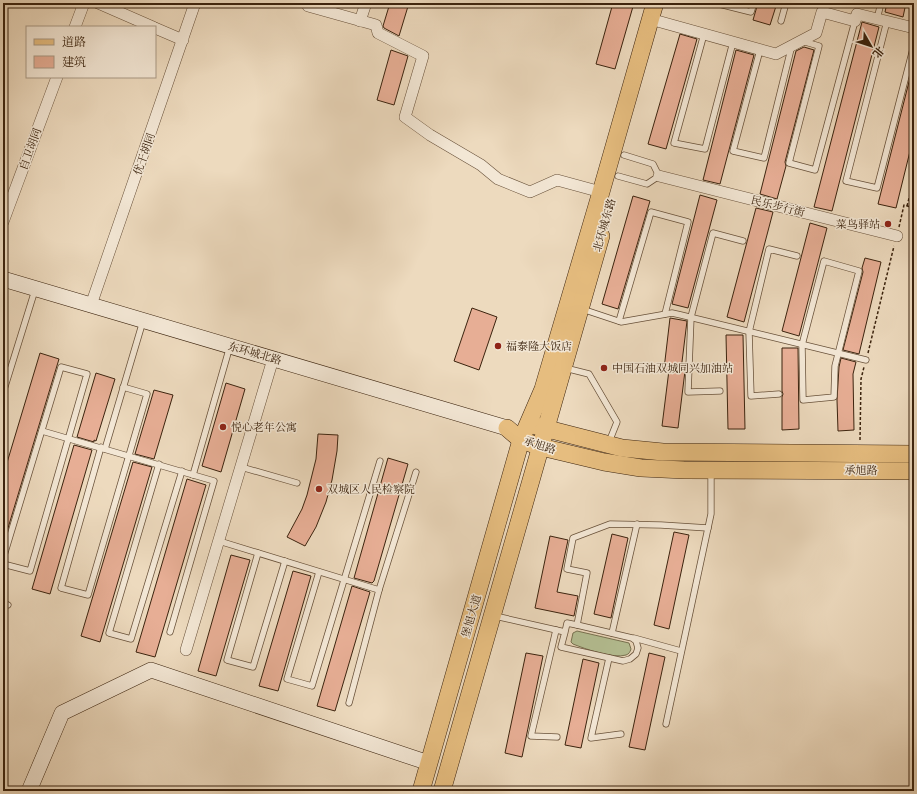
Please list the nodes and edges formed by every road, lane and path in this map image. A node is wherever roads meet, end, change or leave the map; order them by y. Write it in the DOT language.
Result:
graph roads {
  1 [pos="84,3"];
  2 [pos="98,3"];
  3 [pos="196,3"];
  4 [pos="366,3"];
  5 [pos="655,3"];
  6 [pos="667,3"];
  7 [pos="715,3"];
  8 [pos="754,3"];
  9 [pos="786,3"];
  10 [pos="881,3"];
  11 [pos="308,6"];
  12 [pos="882,20"];
  13 [pos="360,21"];
  14 [pos="656,21"];
  15 [pos="781,21"];
  16 [pos="855,22"];
  17 [pos="75,26"];
  18 [pos="152,26"];
  19 [pos="914,26"];
  20 [pos="156,28"];
  21 [pos="704,34"];
  22 [pos="183,40"];
  23 [pos="732,42"];
  24 [pos="797,43"];
  25 [pos="914,45"];
  26 [pos="760,50"];
  27 [pos="57,78"];
  28 [pos="624,155"];
  29 [pos="618,176"];
  30 [pos="659,176"];
  31 [pos="914,179"];
  32 [pos="602,192"];
  33 [pos="908,206"];
  34 [pos="914,208"];
  35 [pos="3,222"];
  36 [pos="897,236"];
  37 [pos="743,241"];
  38 [pos="797,256"];
  39 [pos="3,278"];
  40 [pos="35,288"];
  41 [pos="92,305"];
  42 [pos="574,307"];
  43 [pos="666,314"];
  44 [pos="691,317"];
  45 [pos="143,320"];
  46 [pos="619,321"];
  47 [pos="749,332"];
  48 [pos="802,345"];
  49 [pos="230,346"];
  50 [pos="839,353"];
  51 [pos="273,359"];
  52 [pos="866,360"];
  53 [pos="563,368"];
  54 [pos="124,387"];
  55 [pos="720,391"];
  56 [pos="3,393"];
  57 [pos="779,394"];
  58 [pos="529,424"];
  59 [pos="507,428"];
  60 [pos="546,428"];
  61 [pos="42,431"];
  62 [pos="68,438"];
  63 [pos="521,440"];
  64 [pos="608,444"];
  65 [pos="541,447"];
  66 [pos="103,448"];
  67 [pos="860,454"];
  68 [pos="914,454"];
  69 [pos="129,456"];
  70 [pos="380,461"];
  71 [pos="159,464"];
  72 [pos="241,467"];
  73 [pos="711,469"];
  74 [pos="182,471"];
  75 [pos="914,471"];
  76 [pos="416,472"];
  77 [pos="193,475"];
  78 [pos="297,483"];
  79 [pos="637,524"];
  80 [pos="708,528"];
  81 [pos="219,540"];
  82 [pos="258,553"];
  83 [pos="3,558"];
  84 [pos="285,561"];
  85 [pos="3,564"];
  86 [pos="319,572"];
  87 [pos="345,579"];
  88 [pos="379,590"];
  89 [pos="493,615"];
  90 [pos="577,625"];
  91 [pos="556,630"];
  92 [pos="170,632"];
  93 [pos="565,632"];
  94 [pos="612,633"];
  95 [pos="632,638"];
  96 [pos="186,650"];
  97 [pos="681,651"];
  98 [pos="609,658"];
  99 [pos="349,703"];
  100 [pos="666,724"];
  101 [pos="621,734"];
  102 [pos="557,736"];
  103 [pos="429,763"];
  104 [pos="30,791"];
  105 [pos="421,791"];
  106 [pos="442,791"];
  1 -- 17 [label="street"];
  2 -- 18 [label="street"];
  3 -- 22 [label="street, 优干胡同"];
  4 -- 13 [label="street"];
  5 -- 14 [label="main road, 北环城东路"];
  6 -- 14 [label="main road, 北环城东路"];
  7 -- 8 [label="lane"];
  9 -- 15 [label="lane"];
  10 -- 12 [label="lane"];
  11 -- 13 [label="street"];
  12 -- 16 [label="street"];
  12 -- 19 [label="street"];
  12 -- 25 [label="lane"];
  13 -- 32 [label="street"];
  14 -- 21 [label="street"];
  14 -- 28 [label="main road, 北环城东路"];
  14 -- 32 [label="main road, 北环城东路"];
  16 -- 24 [label="street"];
  16 -- 24 [label="lane"];
  20 -- 22 [label="street"];
  21 -- 23 [label="street"];
  21 -- 23 [label="lane"];
  22 -- 41 [label="street, 优干胡同"];
  23 -- 26 [label="street"];
  24 -- 26 [label="street"];
  24 -- 26 [label="lane"];
  27 -- 35 [label="street, 自卫胡同"];
  28 -- 29 [label="main road, 北环城东路"];
  28 -- 30 [label="lane"];
  29 -- 30 [label="lane"];
  29 -- 42 [label="main road, 北环城东路"];
  30 -- 36 [label="street, 民乐步行街"];
  31 -- 33 [label="path"];
  32 -- 42 [label="main road, 北环城东路"];
  33 -- 34 [label="path"];
  33 -- 36 [label="path"];
  36 -- 52 [label="path"];
  37 -- 44 [label="lane"];
  38 -- 47 [label="lane"];
  39 -- 40 [label="main road, 东环城北路"];
  40 -- 41 [label="main road, 东环城北路"];
  40 -- 56 [label="lane"];
  41 -- 45 [label="main road, 东环城北路"];
  42 -- 46 [label="lane"];
  42 -- 53 [label="main road, 北环城东路"];
  42 -- 58 [label="main road, 北环城东路"];
  43 -- 44 [label="lane"];
  43 -- 46 [label="lane"];
  43 -- 46 [label="lane"];
  44 -- 47 [label="lane"];
  44 -- 55 [label="lane"];
  45 -- 49 [label="main road, 东环城北路"];
  45 -- 54 [label="lane"];
  47 -- 48 [label="lane"];
  47 -- 57 [label="lane"];
  48 -- 50 [label="lane"];
  48 -- 50 [label="lane"];
  48 -- 50 [label="lane"];
  49 -- 51 [label="main road, 东环城北路"];
  49 -- 77 [label="lane"];
  50 -- 52 [label="lane"];
  51 -- 59 [label="main road, 东环城北路"];
  51 -- 72 [label="street"];
  52 -- 67 [label="path"];
  53 -- 60 [label="main road, 北环城东路"];
  53 -- 64 [label="lane"];
  54 -- 66 [label="lane"];
  54 -- 69 [label="lane"];
  58 -- 59 [label="main road, 承旭路"];
  58 -- 60 [label="main road, 承旭路"];
  58 -- 63 [label="main road, 北环城东路"];
  59 -- 63 [label="main road, 承旭路"];
  60 -- 64 [label="main road, 承旭路"];
  60 -- 65 [label="main road, 北环城东路"];
  61 -- 62 [label="lane"];
  61 -- 62 [label="lane"];
  61 -- 83 [label="lane"];
  62 -- 66 [label="lane"];
  62 -- 85 [label="lane"];
  63 -- 65 [label="main road, 承旭路"];
  63 -- 103 [label="main road, 堡旭大道"];
  64 -- 67 [label="main road, 承旭路"];
  65 -- 73 [label="main road, 承旭路"];
  65 -- 89 [label="main road, 堡旭大道"];
  66 -- 69 [label="lane"];
  66 -- 69 [label="lane"];
  67 -- 68 [label="main road, 承旭路"];
  69 -- 71 [label="lane"];
  70 -- 87 [label="lane"];
  71 -- 74 [label="lane"];
  71 -- 74 [label="lane"];
  72 -- 78 [label="lane"];
  72 -- 81 [label="street"];
  73 -- 75 [label="main road, 承旭路"];
  73 -- 80 [label="lane"];
  74 -- 77 [label="lane"];
  76 -- 88 [label="lane"];
  77 -- 92 [label="lane"];
  79 -- 80 [label="lane"];
  79 -- 90 [label="lane"];
  79 -- 94 [label="lane"];
  80 -- 97 [label="lane"];
  81 -- 82 [label="lane"];
  81 -- 96 [label="street"];
  82 -- 84 [label="lane"];
  82 -- 84 [label="lane"];
  84 -- 86 [label="lane"];
  86 -- 87 [label="lane"];
  86 -- 87 [label="lane"];
  87 -- 88 [label="lane"];
  88 -- 99 [label="lane"];
  89 -- 91 [label="lane"];
  89 -- 106 [label="main road, 堡旭大道"];
  90 -- 93 [label="lane"];
  90 -- 94 [label="lane"];
  91 -- 93 [label="lane"];
  91 -- 102 [label="lane"];
  93 -- 98 [label="lane"];
  94 -- 95 [label="lane"];
  95 -- 97 [label="lane"];
  95 -- 98 [label="lane"];
  97 -- 100 [label="lane"];
  98 -- 101 [label="lane"];
  103 -- 104 [label="main road"];
  103 -- 105 [label="main road, 堡旭大道"];
}
